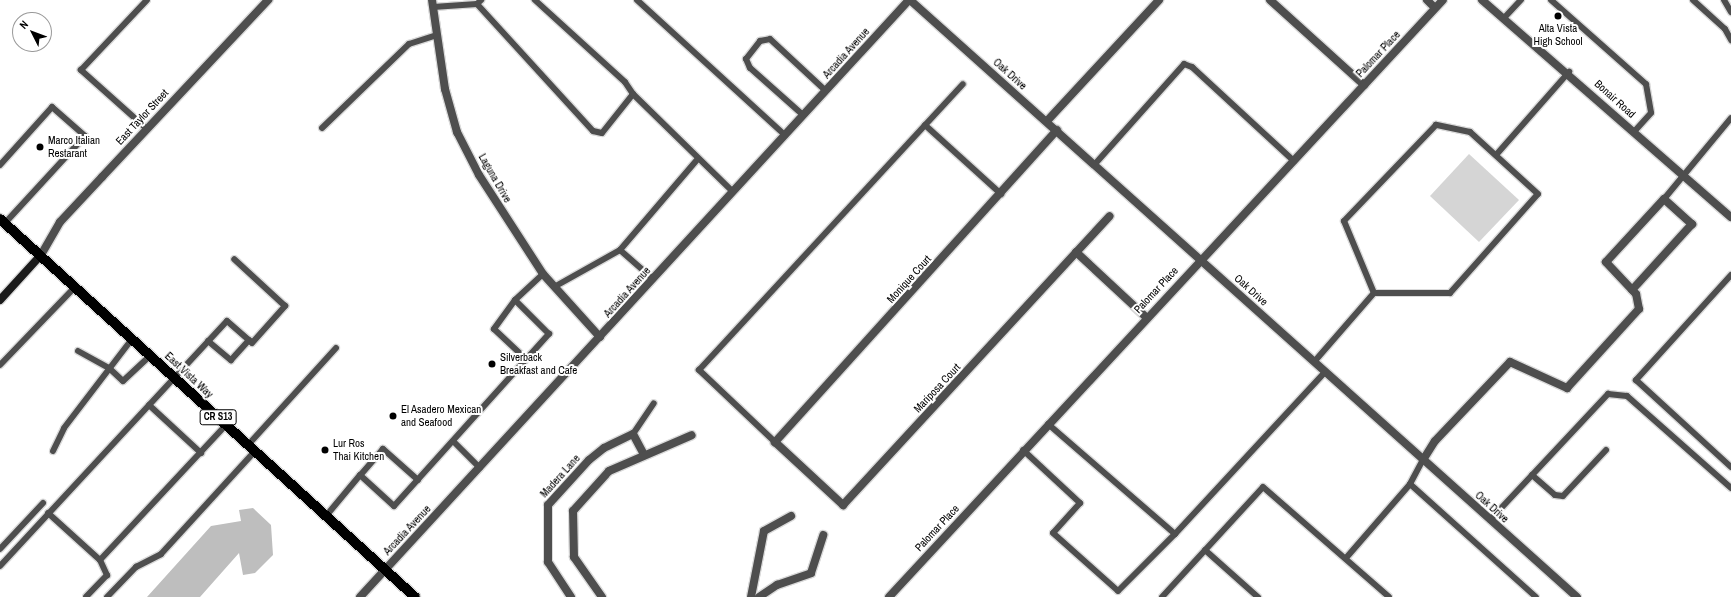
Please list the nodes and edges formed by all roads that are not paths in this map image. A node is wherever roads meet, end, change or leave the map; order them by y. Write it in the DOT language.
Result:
graph roads {
  1 [pos="147,0"];
  2 [pos="268,0"];
  3 [pos="535,0"];
  4 [pos="637,0"];
  5 [pos="909,0"];
  6 [pos="1159,0"];
  7 [pos="1270,0"];
  8 [pos="1427,0"];
  9 [pos="1442,0"];
  10 [pos="1482,0"];
  11 [pos="1521,0"];
  12 [pos="1551,0"];
  13 [pos="1693,0"];
  14 [pos="1724,0"];
  15 [pos="479,2"];
  16 [pos="433,4"];
  17 [pos="1436,8"];
  18 [pos="1731,12"];
  19 [pos="1504,18"];
  20 [pos="437,35"];
  21 [pos="1731,40"];
  22 [pos="1569,72"];
  23 [pos="963,84"];
  24 [pos="1364,85"];
  25 [pos="826,90"];
  26 [pos="633,94"];
  27 [pos="803,115"];
  28 [pos="1731,118"];
  29 [pos="1047,122"];
  30 [pos="925,125"];
  31 [pos="322,128"];
  32 [pos="146,129"];
  33 [pos="1057,130"];
  34 [pos="1635,131"];
  35 [pos="785,135"];
  36 [pos="1496,155"];
  37 [pos="697,160"];
  38 [pos="1294,161"];
  39 [pos="1094,164"];
  40 [pos="0,165"];
  41 [pos="1685,176"];
  42 [pos="733,192"];
  43 [pos="1001,194"];
  44 [pos="1664,199"];
  45 [pos="1110,216"];
  46 [pos="1731,217"];
  47 [pos="3,221"];
  48 [pos="620,250"];
  49 [pos="1076,252"];
  50 [pos="40,255"];
  51 [pos="234,259"];
  52 [pos="1199,259"];
  53 [pos="543,274"];
  54 [pos="1731,275"];
  55 [pos="653,278"];
  56 [pos="554,286"];
  57 [pos="75,287"];
  58 [pos="1632,290"];
  59 [pos="1374,293"];
  60 [pos="0,300"];
  61 [pos="515,300"];
  62 [pos="1146,317"];
  63 [pos="600,338"];
  64 [pos="132,339"];
  65 [pos="249,340"];
  66 [pos="208,341"];
  67 [pos="336,348"];
  68 [pos="78,351"];
  69 [pos="150,356"];
  70 [pos="526,359"];
  71 [pos="1314,362"];
  72 [pos="0,365"];
  73 [pos="109,368"];
  74 [pos="1325,372"];
  75 [pos="174,377"];
  76 [pos="654,403"];
  77 [pos="149,405"];
  78 [pos="1048,424"];
  79 [pos="226,426"];
  80 [pos="633,434"];
  81 [pos="692,435"];
  82 [pos="453,441"];
  83 [pos="775,442"];
  84 [pos="251,448"];
  85 [pos="1024,450"];
  86 [pos="1606,450"];
  87 [pos="53,451"];
  88 [pos="201,453"];
  89 [pos="644,455"];
  90 [pos="1423,460"];
  91 [pos="1731,467"];
  92 [pos="480,468"];
  93 [pos="360,475"];
  94 [pos="1532,475"];
  95 [pos="418,480"];
  96 [pos="1410,484"];
  97 [pos="1731,488"];
  98 [pos="42,503"];
  99 [pos="48,513"];
  100 [pos="326,516"];
  101 [pos="791,516"];
  102 [pos="1490,520"];
  103 [pos="1175,534"];
  104 [pos="823,535"];
  105 [pos="0,549"];
  106 [pos="1205,550"];
  107 [pos="1346,558"];
  108 [pos="100,560"];
  109 [pos="0,566"];
  110 [pos="385,571"];
  111 [pos="86,597"];
  112 [pos="106,597"];
  113 [pos="360,597"];
  114 [pos="415,597"];
  115 [pos="571,597"];
  116 [pos="602,597"];
  117 [pos="751,597"];
  118 [pos="759,597"];
  119 [pos="888,597"];
  120 [pos="1162,597"];
  121 [pos="1258,597"];
  122 [pos="1389,597"];
  123 [pos="1536,597"];
  124 [pos="1577,597"];
  1 -- 32 [label="lane"];
  2 -- 32 [label="street, East Taylor Street"];
  3 -- 26 [label="lane"];
  4 -- 35 [label="lane"];
  5 -- 25 [label="street, Arcadia Avenue"];
  5 -- 29 [label="street, Oak Drive"];
  6 -- 29 [label="street"];
  7 -- 24 [label="street"];
  8 -- 17 [label="street"];
  9 -- 17 [label="street, Palomar Place"];
  10 -- 19 [label="street, Bonair Road"];
  11 -- 19 [label="lane"];
  12 -- 34 [label="lane"];
  13 -- 21 [label="lane"];
  14 -- 18 [label="lane"];
  15 -- 16 [label="lane"];
  15 -- 26 [label="lane"];
  16 -- 20 [label="street, Laguna Drive"];
  17 -- 24 [label="street, Palomar Place"];
  19 -- 22 [label="street, Bonair Road"];
  20 -- 31 [label="lane"];
  20 -- 53 [label="street, Laguna Drive"];
  22 -- 34 [label="street, Bonair Road"];
  22 -- 36 [label="lane"];
  23 -- 30 [label="lane"];
  24 -- 38 [label="street, Palomar Place"];
  25 -- 27 [label="street, Arcadia Avenue"];
  25 -- 27 [label="lane"];
  26 -- 37 [label="lane"];
  27 -- 35 [label="street, Arcadia Avenue"];
  28 -- 41 [label="lane"];
  29 -- 33 [label="street, Oak Drive"];
  30 -- 43 [label="lane"];
  30 -- 83 [label="lane"];
  32 -- 50 [label="street, East Taylor Street"];
  33 -- 39 [label="street, Oak Drive"];
  33 -- 43 [label="street, Monique Court"];
  34 -- 41 [label="street, Bonair Road"];
  35 -- 42 [label="street, Arcadia Avenue"];
  36 -- 59 [label="lane"];
  36 -- 59 [label="lane"];
  37 -- 42 [label="lane"];
  37 -- 48 [label="lane"];
  38 -- 39 [label="lane"];
  38 -- 52 [label="street, Palomar Place"];
  39 -- 52 [label="street, Oak Drive"];
  40 -- 47 [label="lane"];
  41 -- 44 [label="lane"];
  41 -- 46 [label="street, Bonair Road"];
  42 -- 55 [label="street, Arcadia Avenue"];
  43 -- 83 [label="street, Monique Court"];
  44 -- 58 [label="street"];
  44 -- 58 [label="street"];
  45 -- 49 [label="street, Mariposa Court"];
  47 -- 50 [label="main road, East Vista Way / CR S13"];
  48 -- 55 [label="lane"];
  48 -- 56 [label="lane"];
  49 -- 62 [label="street"];
  49 -- 83 [label="street, Mariposa Court"];
  50 -- 57 [label="main road, East Vista Way / CR S13"];
  50 -- 60 [label="main road"];
  51 -- 65 [label="lane"];
  52 -- 62 [label="street, Palomar Place"];
  52 -- 71 [label="street, Oak Drive"];
  53 -- 56 [label="street, Laguna Drive"];
  53 -- 61 [label="lane"];
  54 -- 91 [label="lane"];
  55 -- 63 [label="street, Arcadia Avenue"];
  56 -- 63 [label="street, Laguna Drive"];
  57 -- 64 [label="main road, East Vista Way / CR S13"];
  57 -- 72 [label="lane"];
  58 -- 90 [label="street"];
  59 -- 71 [label="lane"];
  61 -- 70 [label="lane"];
  61 -- 70 [label="lane"];
  62 -- 78 [label="street, Palomar Place"];
  63 -- 92 [label="street, Arcadia Avenue"];
  64 -- 69 [label="main road, East Vista Way / CR S13"];
  64 -- 73 [label="lane"];
  65 -- 66 [label="lane"];
  65 -- 66 [label="lane"];
  66 -- 75 [label="lane"];
  67 -- 84 [label="lane"];
  68 -- 73 [label="lane"];
  69 -- 73 [label="lane"];
  69 -- 75 [label="main road, East Vista Way / CR S13"];
  70 -- 82 [label="lane"];
  71 -- 74 [label="street, Oak Drive"];
  73 -- 87 [label="lane"];
  74 -- 90 [label="street, Oak Drive"];
  74 -- 103 [label="lane"];
  75 -- 77 [label="lane"];
  75 -- 79 [label="main road, East Vista Way / CR S13"];
  76 -- 80 [label="lane"];
  77 -- 88 [label="lane"];
  77 -- 99 [label="lane"];
  78 -- 85 [label="street, Palomar Place"];
  78 -- 103 [label="lane"];
  79 -- 84 [label="main road, East Vista Way / CR S13"];
  79 -- 88 [label="lane"];
  80 -- 89 [label="street"];
  80 -- 115 [label="street, Madera Lane"];
  81 -- 89 [label="street"];
  82 -- 92 [label="lane"];
  82 -- 95 [label="lane"];
  84 -- 100 [label="main road, East Vista Way / CR S13"];
  84 -- 112 [label="lane"];
  85 -- 103 [label="lane"];
  85 -- 119 [label="street, Palomar Place"];
  86 -- 94 [label="lane"];
  88 -- 108 [label="lane"];
  89 -- 116 [label="street"];
  90 -- 96 [label="lane"];
  90 -- 102 [label="street, Oak Drive"];
  92 -- 110 [label="street, Arcadia Avenue"];
  93 -- 95 [label="lane"];
  93 -- 95 [label="lane"];
  93 -- 100 [label="lane"];
  94 -- 97 [label="lane"];
  94 -- 102 [label="lane"];
  96 -- 107 [label="lane"];
  96 -- 123 [label="lane"];
  98 -- 105 [label="lane"];
  99 -- 108 [label="lane"];
  99 -- 109 [label="lane"];
  100 -- 110 [label="main road, East Vista Way / CR S13"];
  101 -- 117 [label="street"];
  102 -- 124 [label="street, Oak Drive"];
  104 -- 118 [label="street"];
  106 -- 107 [label="lane"];
  106 -- 120 [label="lane"];
  106 -- 121 [label="lane"];
  107 -- 122 [label="lane"];
  108 -- 111 [label="lane"];
  110 -- 113 [label="street, Arcadia Avenue"];
  110 -- 114 [label="main road, East Vista Way / CR S13"];
}
